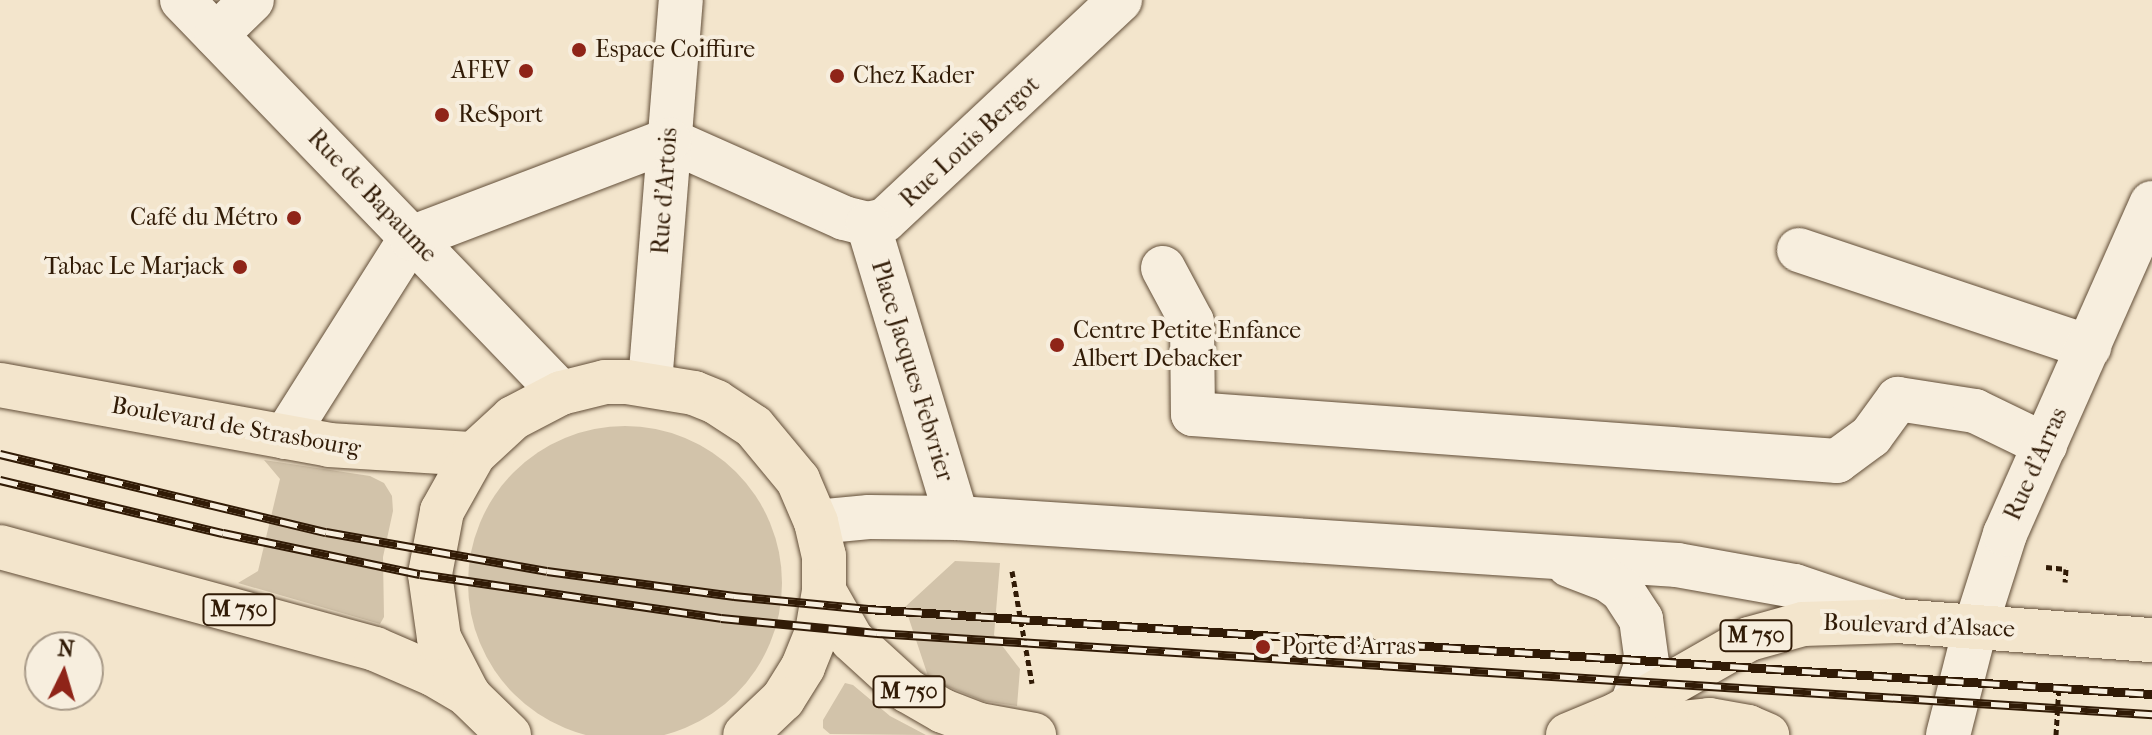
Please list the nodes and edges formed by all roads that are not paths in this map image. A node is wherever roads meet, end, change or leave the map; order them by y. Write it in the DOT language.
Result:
graph roads {
  1 [pos="182,0"];
  2 [pos="252,0"];
  3 [pos="681,0"];
  4 [pos="1120,0"];
  5 [pos="216,35"];
  6 [pos="669,140"];
  7 [pos="2152,203"];
  8 [pos="868,224"];
  9 [pos="411,238"];
  10 [pos="1799,250"];
  11 [pos="1163,268"];
  12 [pos="2089,347"];
  13 [pos="650,383"];
  14 [pos="0,385"];
  15 [pos="561,393"];
  16 [pos="285,437"];
  17 [pos="2045,445"];
  18 [pos="474,454"];
  19 [pos="957,518"];
  20 [pos="816,522"];
  21 [pos="0,547"];
  22 [pos="1544,557"];
  23 [pos="824,591"];
  24 [pos="1897,621"];
  25 [pos="1976,625"];
  26 [pos="2152,640"];
  27 [pos="469,696"];
  28 [pos="1632,705"];
  29 [pos="1034,716"];
  30 [pos="509,735"];
  31 [pos="745,735"];
  32 [pos="1568,735"];
  33 [pos="1585,735"];
  34 [pos="1767,735"];
  35 [pos="1948,735"];
  1 -- 5 [label="street, Rue de Bapaume"];
  2 -- 5 [label="street"];
  3 -- 6 [label="street, Rue d'Artois"];
  4 -- 8 [label="street, Rue Louis Bergot"];
  5 -- 9 [label="street, Rue de Bapaume"];
  6 -- 8 [label="street"];
  6 -- 9 [label="street"];
  6 -- 13 [label="street, Rue d'Artois"];
  7 -- 12 [label="street, Rue d'Arras"];
  8 -- 19 [label="street, Place Jacques Febvrier"];
  9 -- 15 [label="street, Rue de Bapaume"];
  9 -- 16 [label="street"];
  10 -- 12 [label="street"];
  11 -- 17 [label="street"];
  12 -- 17 [label="street, Rue d'Arras"];
  13 -- 15 [label="main road"];
  13 -- 20 [label="main road"];
  14 -- 16 [label="main road, Boulevard de Strasbourg"];
  15 -- 18 [label="main road"];
  16 -- 18 [label="main road, Boulevard de Strasbourg"];
  17 -- 25 [label="street, Rue d'Arras"];
  18 -- 27 [label="main road"];
  19 -- 20 [label="street"];
  19 -- 22 [label="street"];
  20 -- 23 [label="main road"];
  21 -- 27 [label="main road, M 750"];
  22 -- 24 [label="street"];
  22 -- 28 [label="street"];
  23 -- 29 [label="main road, M 750"];
  23 -- 31 [label="main road"];
  24 -- 25 [label="main road, Boulevard d'Alsace / M 750"];
  24 -- 28 [label="main road, Boulevard d'Alsace / M 750"];
  25 -- 26 [label="main road, Boulevard d'Alsace / M 750"];
  25 -- 35 [label="street, Rue d'Arras"];
  27 -- 30 [label="main road"];
  28 -- 32 [label="main road, Boulevard d'Alsace / M 750"];
  33 -- 34 [label="main road"];
}
